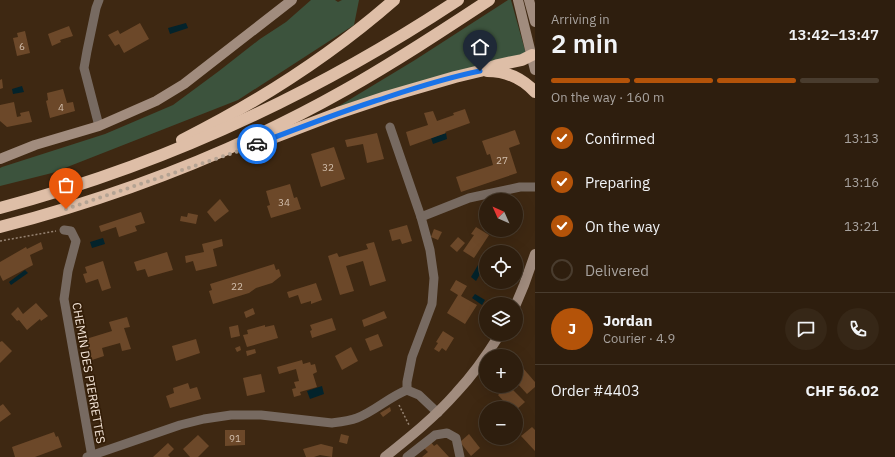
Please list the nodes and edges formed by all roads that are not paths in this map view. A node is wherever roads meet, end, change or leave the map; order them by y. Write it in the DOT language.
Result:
graph roads {
  1 [pos="99,0"];
  2 [pos="292,0"];
  3 [pos="394,0"];
  4 [pos="458,0"];
  5 [pos="489,0"];
  6 [pos="529,1"];
  7 [pos="519,4"];
  8 [pos="535,22"];
  9 [pos="533,53"];
  10 [pos="535,70"];
  11 [pos="480,71"];
  12 [pos="535,92"];
  13 [pos="99,126"];
  14 [pos="390,127"];
  15 [pos="0,159"];
  16 [pos="121,171"];
  17 [pos="143,182"];
  18 [pos="534,187"];
  19 [pos="0,208"];
  20 [pos="421,218"];
  21 [pos="0,227"];
  22 [pos="64,230"];
  23 [pos="535,254"];
  24 [pos="519,297"];
  25 [pos="495,341"];
  26 [pos="407,390"];
  27 [pos="438,412"];
  28 [pos="90,456"];
  29 [pos="385,457"];
  30 [pos="407,457"];
  31 [pos="460,457"];
  1 -- 13 [label="street"];
  2 -- 13 [label="street"];
  3 -- 16 [label="highway"];
  4 -- 16 [label="highway"];
  5 -- 17 [label="highway"];
  6 -- 8 [label="street"];
  7 -- 9 [label="street"];
  9 -- 10 [label="street"];
  9 -- 11 [label="highway"];
  11 -- 12 [label="highway"];
  11 -- 17 [label="highway"];
  13 -- 15 [label="street"];
  14 -- 20 [label="street"];
  16 -- 19 [label="highway"];
  17 -- 21 [label="highway"];
  18 -- 20 [label="street"];
  20 -- 26 [label="street"];
  22 -- 28 [label="street, CHEMIN DES PIERRETTES"];
  23 -- 24 [label="street"];
  25 -- 27 [label="street"];
  26 -- 27 [label="street"];
  26 -- 28 [label="street"];
  27 -- 29 [label="street"];
  30 -- 31 [label="street"];
}
